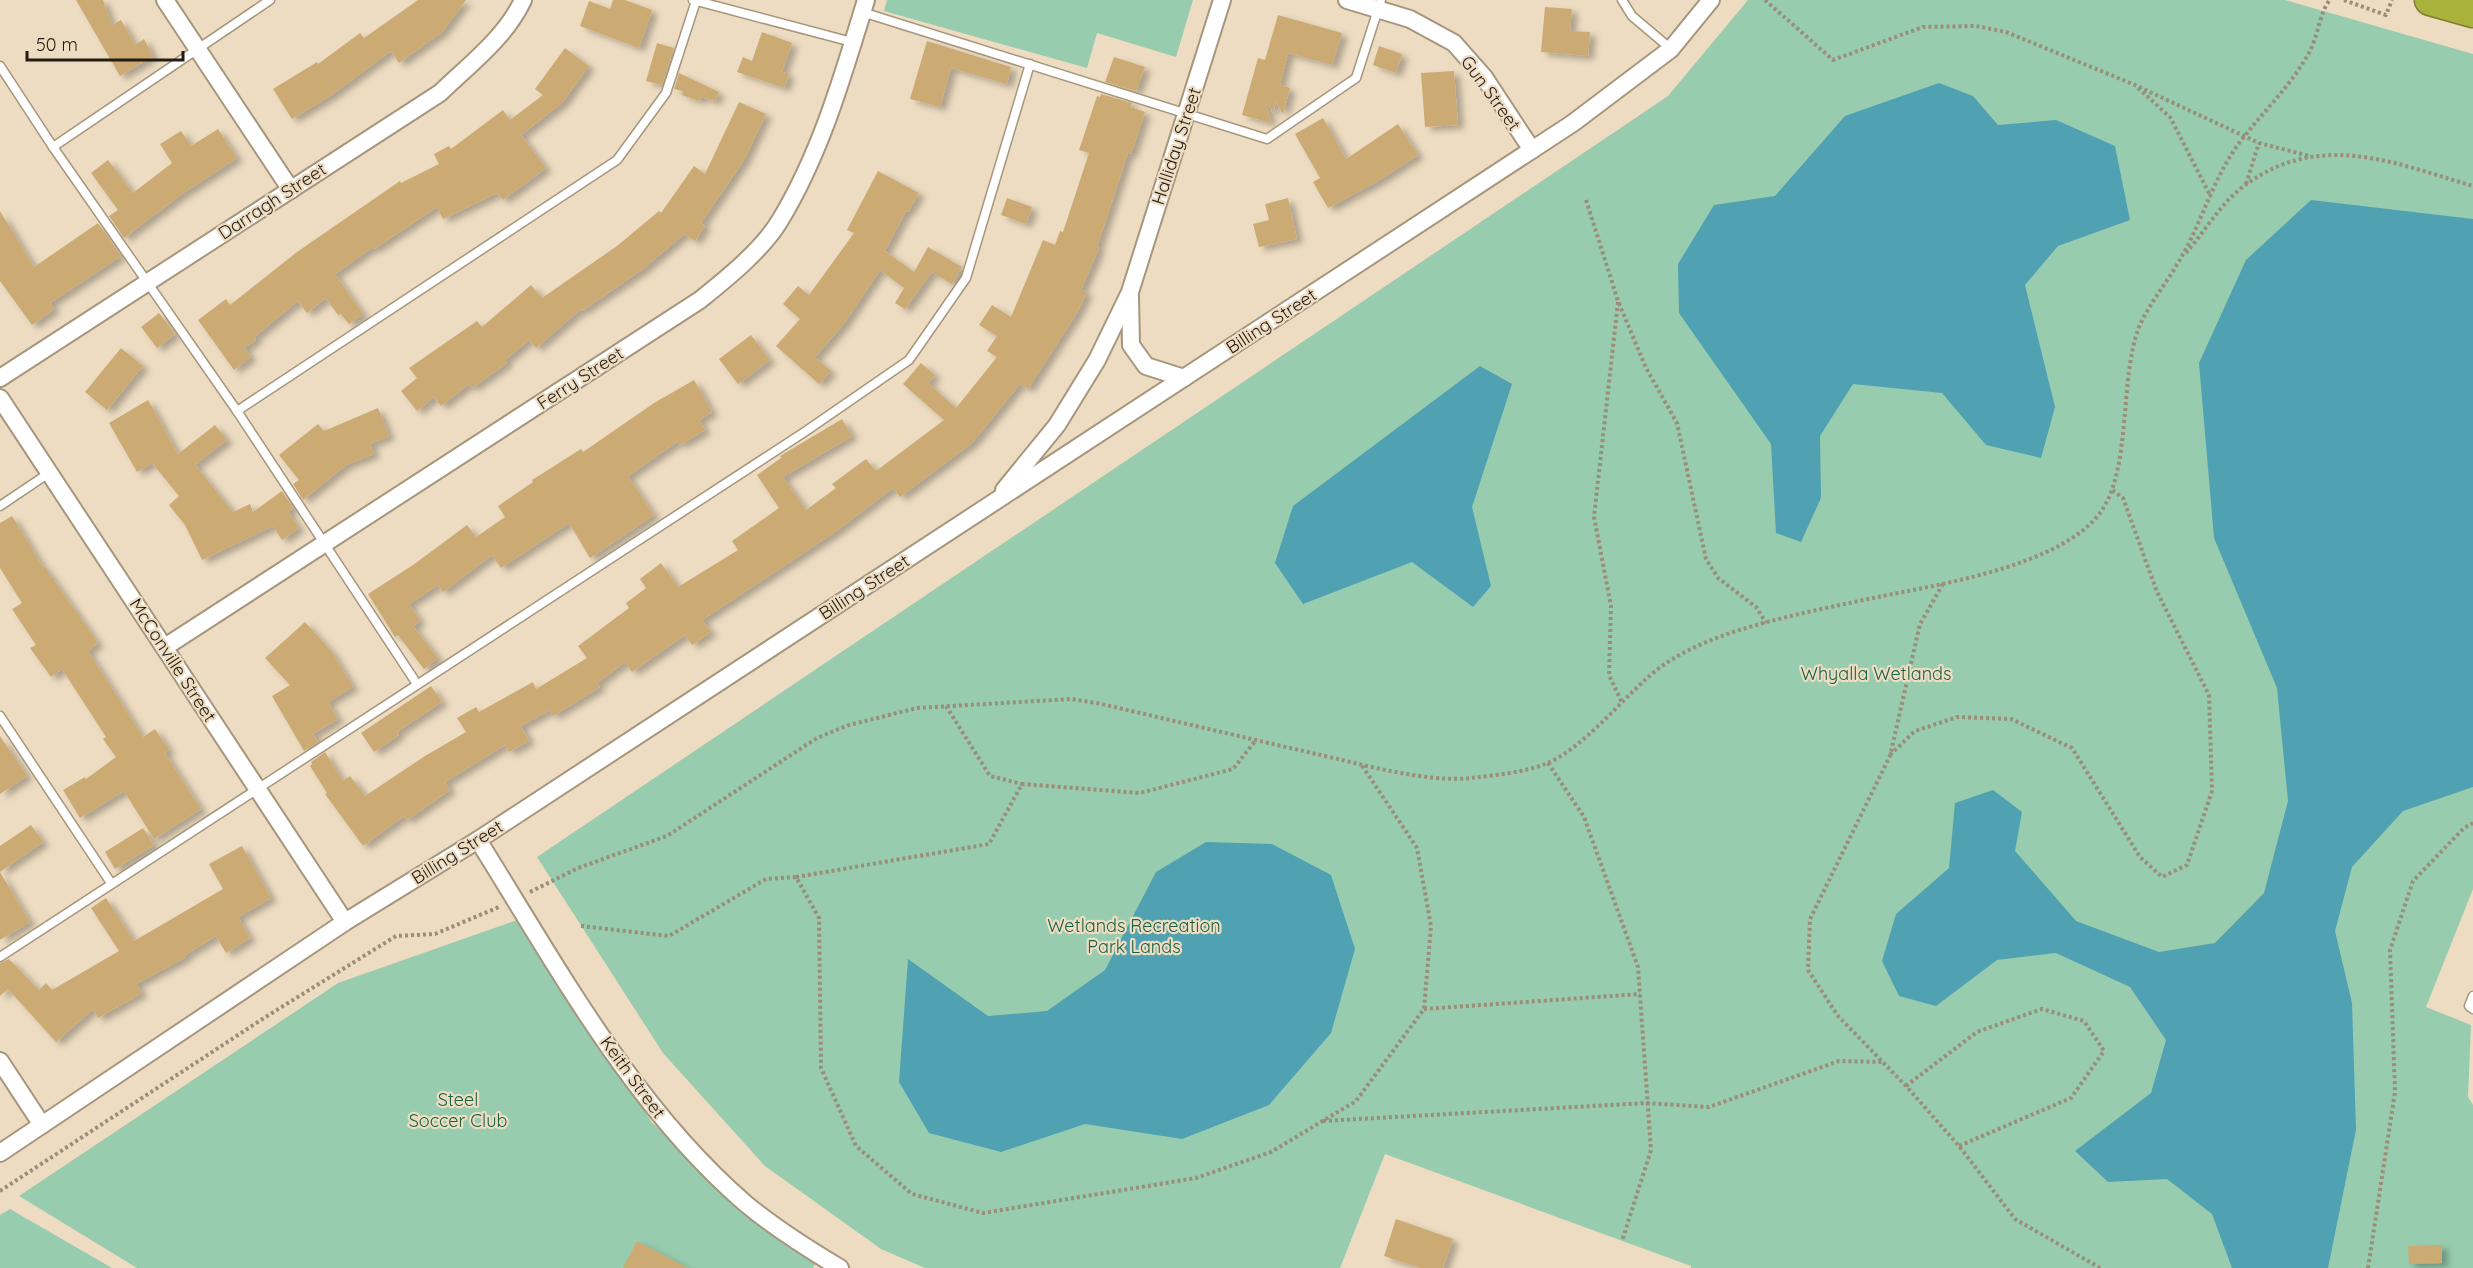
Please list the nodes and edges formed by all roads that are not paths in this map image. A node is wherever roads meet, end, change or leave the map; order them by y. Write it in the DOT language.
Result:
graph roads {
  1 [pos="165,0"];
  2 [pos="270,0"];
  3 [pos="523,0"];
  4 [pos="1222,0"];
  5 [pos="1347,0"];
  6 [pos="1622,0"];
  7 [pos="1712,0"];
  8 [pos="2430,0"];
  9 [pos="694,1"];
  10 [pos="1380,5"];
  11 [pos="864,6"];
  12 [pos="2473,12"];
  13 [pos="852,42"];
  14 [pos="1671,49"];
  15 [pos="199,50"];
  16 [pos="1030,64"];
  17 [pos="0,66"];
  18 [pos="1186,114"];
  19 [pos="53,147"];
  20 [pos="1532,150"];
  21 [pos="291,190"];
  22 [pos="147,280"];
  23 [pos="1130,292"];
  24 [pos="0,378"];
  25 [pos="1184,378"];
  26 [pos="0,398"];
  27 [pos="237,411"];
  28 [pos="49,473"];
  29 [pos="994,502"];
  30 [pos="0,506"];
  31 [pos="323,544"];
  32 [pos="165,646"];
  33 [pos="417,684"];
  34 [pos="0,716"];
  35 [pos="258,789"];
  36 [pos="478,840"];
  37 [pos="111,883"];
  38 [pos="345,922"];
  39 [pos="0,957"];
  40 [pos="2473,996"];
  41 [pos="2473,1008"];
  42 [pos="0,1061"];
  43 [pos="42,1125"];
  44 [pos="0,1153"];
  45 [pos="840,1268"];
  1 -- 15 [label="street"];
  2 -- 15 [label="lane"];
  3 -- 21 [label="street, Darragh Street"];
  4 -- 18 [label="street, Halliday Street"];
  5 -- 10 [label="street, Gun Street"];
  6 -- 14 [label="lane"];
  7 -- 14 [label="street, Billing Street"];
  8 -- 12 [label="highway"];
  9 -- 13 [label="lane"];
  9 -- 27 [label="lane"];
  10 -- 18 [label="lane"];
  10 -- 20 [label="street, Gun Street"];
  11 -- 13 [label="street, Ferry Street"];
  11 -- 16 [label="lane"];
  13 -- 31 [label="street, Ferry Street"];
  14 -- 20 [label="street, Billing Street"];
  15 -- 19 [label="lane"];
  15 -- 21 [label="street"];
  16 -- 18 [label="lane"];
  16 -- 33 [label="lane"];
  17 -- 19 [label="lane"];
  18 -- 23 [label="street, Halliday Street"];
  19 -- 22 [label="lane"];
  20 -- 25 [label="street, Billing Street"];
  21 -- 22 [label="street, Darragh Street"];
  22 -- 24 [label="street, Darragh Street"];
  22 -- 27 [label="lane"];
  23 -- 25 [label="street, Halliday Street"];
  23 -- 29 [label="street, Halliday Street"];
  25 -- 29 [label="street, Billing Street"];
  26 -- 28 [label="street, McConville Street"];
  27 -- 31 [label="lane"];
  28 -- 30 [label="lane"];
  28 -- 32 [label="street, McConville Street"];
  29 -- 36 [label="street, Billing Street"];
  31 -- 32 [label="street, Ferry Street"];
  31 -- 33 [label="lane"];
  32 -- 35 [label="street, McConville Street"];
  33 -- 35 [label="lane"];
  34 -- 37 [label="lane"];
  35 -- 37 [label="lane"];
  35 -- 38 [label="street, McConville Street"];
  36 -- 38 [label="street, Billing Street"];
  36 -- 45 [label="street, Keith Street"];
  37 -- 39 [label="lane"];
  38 -- 43 [label="street, Billing Street"];
  40 -- 41 [label="lane"];
  42 -- 43 [label="street"];
  43 -- 44 [label="street, Billing Street"];
}
